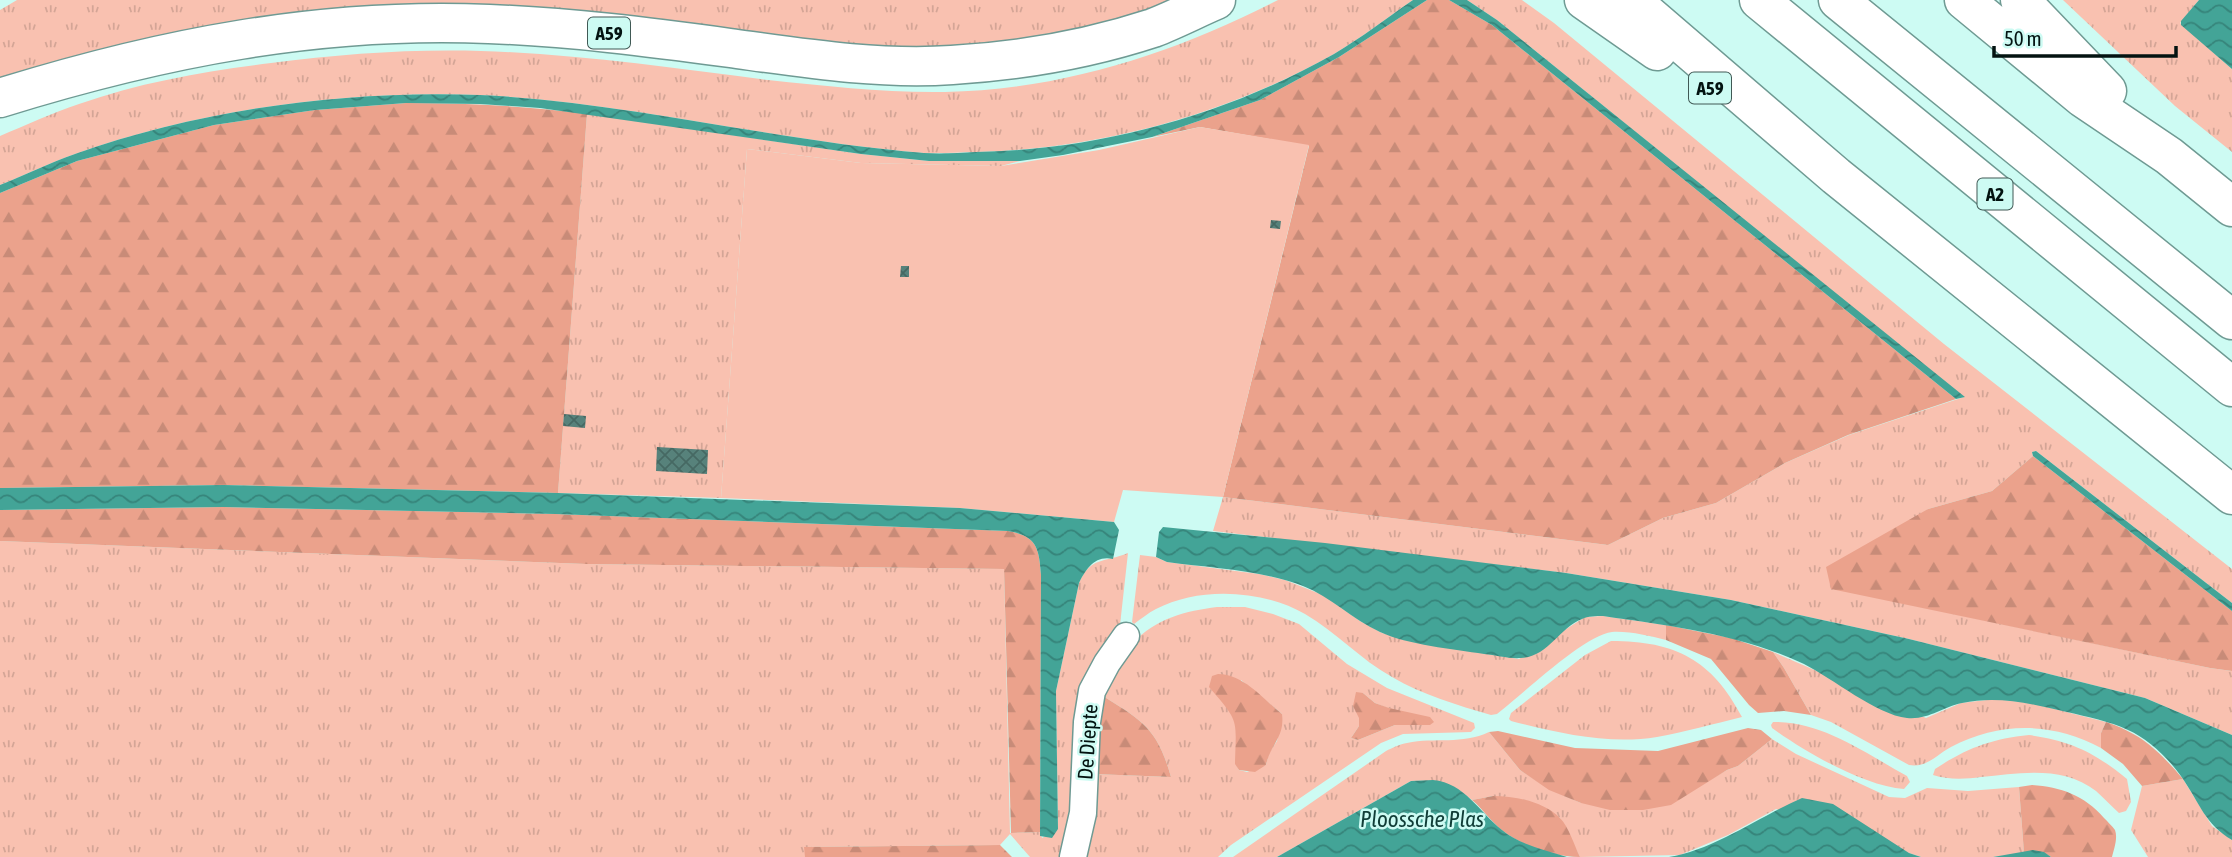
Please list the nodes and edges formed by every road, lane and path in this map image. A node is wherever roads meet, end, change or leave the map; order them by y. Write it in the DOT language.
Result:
graph roads {
  1 [pos="1216,0"];
  2 [pos="1584,0"];
  3 [pos="1631,0"];
  4 [pos="1759,0"];
  5 [pos="1838,0"];
  6 [pos="1964,0"];
  7 [pos="2020,0"];
  8 [pos="0,98"];
  9 [pos="2169,156"];
  10 [pos="1836,176"];
  11 [pos="2232,207"];
  12 [pos="2232,320"];
  13 [pos="2232,387"];
  14 [pos="2232,495"];
  15 [pos="1126,636"];
  16 [pos="1073,857"];
  1 -- 8 [label="highway, A59"];
  2 -- 10 [label="highway, A59"];
  3 -- 10 [label="highway"];
  4 -- 13 [label="highway, A2"];
  5 -- 12 [label="highway, A2"];
  6 -- 9 [label="highway"];
  7 -- 9 [label="highway"];
  9 -- 11 [label="highway"];
  10 -- 14 [label="highway"];
  15 -- 16 [label="street, De Diepte"];
}
